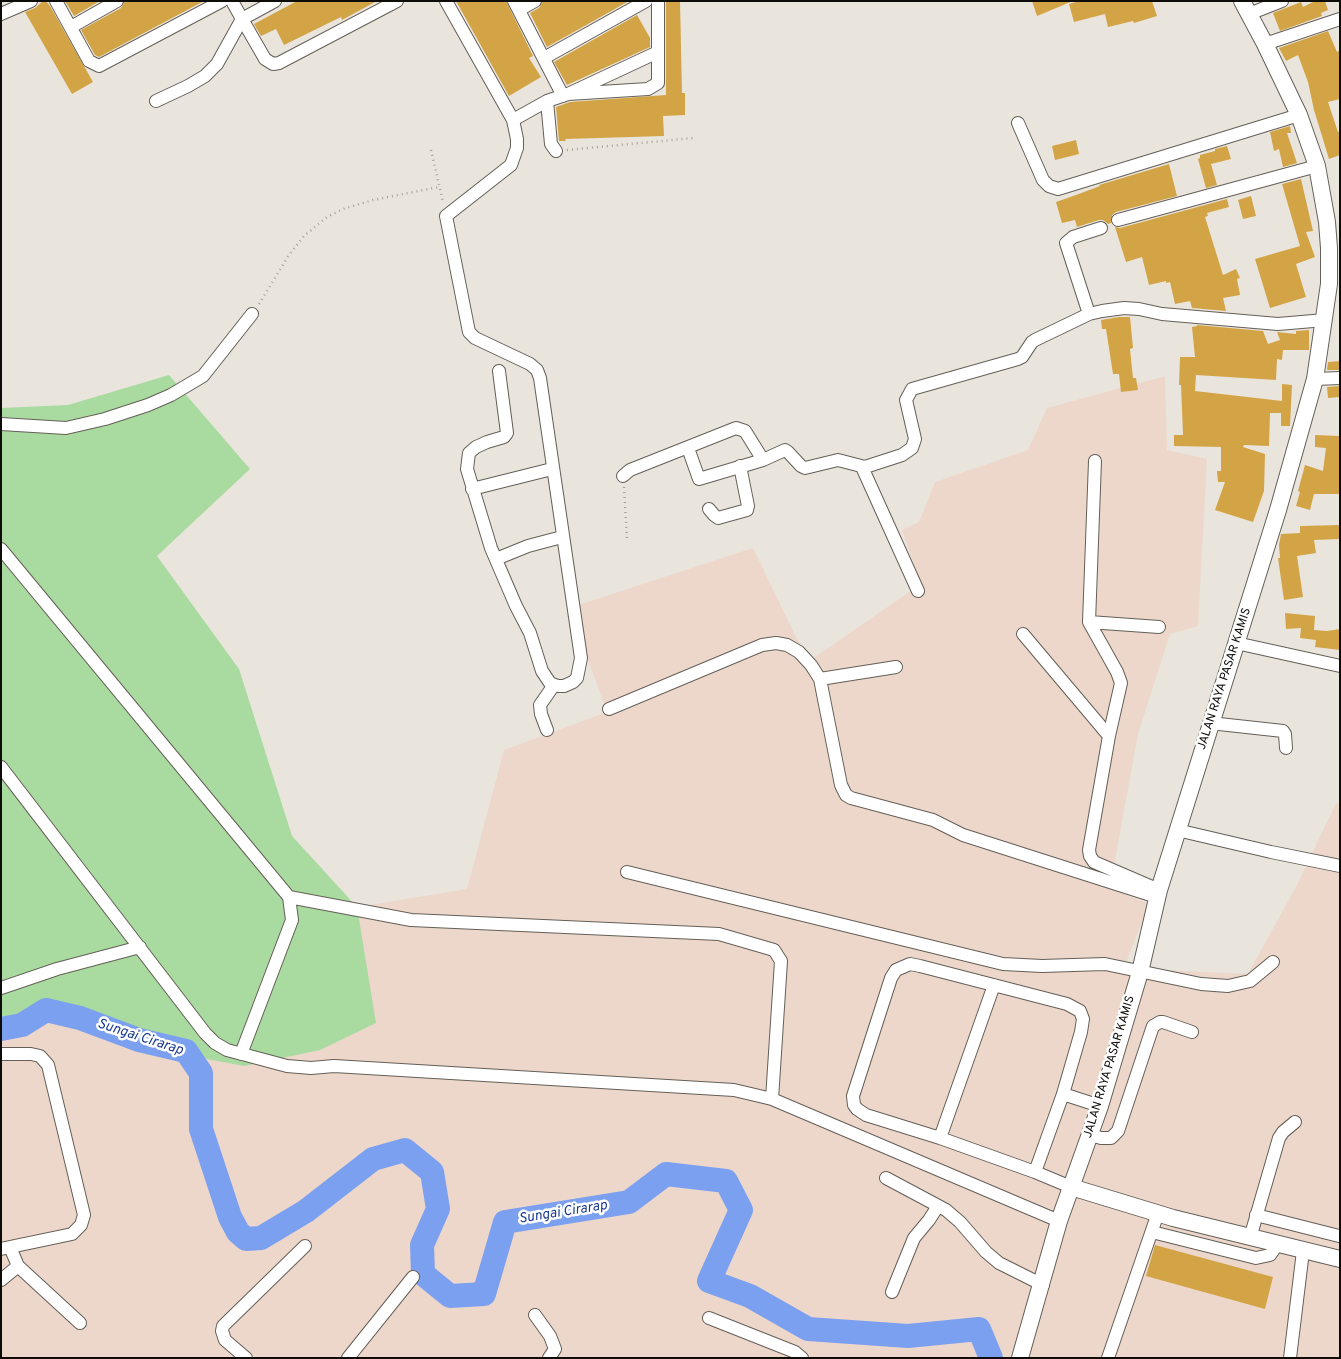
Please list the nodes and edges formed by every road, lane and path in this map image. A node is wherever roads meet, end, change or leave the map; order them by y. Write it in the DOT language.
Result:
graph roads {
  1 [pos="31,1"];
  2 [pos="56,1"];
  3 [pos="117,1"];
  4 [pos="222,1"];
  5 [pos="232,1"];
  6 [pos="275,1"];
  7 [pos="398,1"];
  8 [pos="446,1"];
  9 [pos="535,1"];
  10 [pos="646,1"];
  11 [pos="658,1"];
  12 [pos="1282,1"];
  13 [pos="516,6"];
  14 [pos="1246,8"];
  15 [pos="1,14"];
  16 [pos="242,19"];
  17 [pos="1340,19"];
  18 [pos="71,27"];
  19 [pos="1266,44"];
  20 [pos="658,52"];
  21 [pos="544,58"];
  22 [pos="565,95"];
  23 [pos="156,101"];
  24 [pos="548,102"];
  25 [pos="1299,115"];
  26 [pos="513,120"];
  27 [pos="1018,123"];
  28 [pos="693,138"];
  29 [pos="431,150"];
  30 [pos="556,151"];
  31 [pos="1317,166"];
  32 [pos="440,186"];
  33 [pos="446,216"];
  34 [pos="1118,220"];
  35 [pos="1101,228"];
  36 [pos="252,314"];
  37 [pos="1089,314"];
  38 [pos="1325,320"];
  39 [pos="499,371"];
  40 [pos="1340,378"];
  41 [pos="1316,379"];
  42 [pos="1,424"];
  43 [pos="688,448"];
  44 [pos="762,460"];
  45 [pos="1095,461"];
  46 [pos="740,466"];
  47 [pos="862,467"];
  48 [pos="552,469"];
  49 [pos="622,476"];
  50 [pos="472,489"];
  51 [pos="709,509"];
  52 [pos="562,537"];
  53 [pos="627,539"];
  54 [pos="1,549"];
  55 [pos="496,559"];
  56 [pos="918,591"];
  57 [pos="1089,622"];
  58 [pos="1159,627"];
  59 [pos="1023,634"];
  60 [pos="1236,643"];
  61 [pos="1340,666"];
  62 [pos="896,667"];
  63 [pos="820,679"];
  64 [pos="554,685"];
  65 [pos="609,709"];
  66 [pos="1210,723"];
  67 [pos="547,730"];
  68 [pos="1109,736"];
  69 [pos="1286,748"];
  70 [pos="1,767"];
  71 [pos="1177,830"];
  72 [pos="1340,866"];
  73 [pos="627,872"];
  74 [pos="1158,894"];
  75 [pos="289,897"];
  76 [pos="140,947"];
  77 [pos="1273,962"];
  78 [pos="1140,972"];
  79 [pos="994,985"];
  80 [pos="1,988"];
  81 [pos="1192,1032"];
  82 [pos="1,1054"];
  83 [pos="241,1054"];
  84 [pos="1063,1094"];
  85 [pos="772,1099"];
  86 [pos="1100,1106"];
  87 [pos="1295,1122"];
  88 [pos="1090,1135"];
  89 [pos="940,1138"];
  90 [pos="1035,1172"];
  91 [pos="886,1178"];
  92 [pos="1071,1187"];
  93 [pos="938,1206"];
  94 [pos="1158,1213"];
  95 [pos="1256,1215"];
  96 [pos="1060,1221"];
  97 [pos="1152,1232"];
  98 [pos="1339,1236"];
  99 [pos="1250,1238"];
  100 [pos="1277,1244"];
  101 [pos="305,1246"];
  102 [pos="5,1248"];
  103 [pos="1303,1251"];
  104 [pos="1340,1259"];
  105 [pos="18,1266"];
  106 [pos="413,1277"];
  107 [pos="2,1279"];
  108 [pos="1042,1285"];
  109 [pos="892,1292"];
  110 [pos="535,1315"];
  111 [pos="709,1318"];
  112 [pos="80,1323"];
  113 [pos="246,1358"];
  114 [pos="348,1358"];
  115 [pos="549,1358"];
  116 [pos="802,1358"];
  117 [pos="1020,1358"];
  118 [pos="1108,1358"];
  119 [pos="1290,1358"];
  1 -- 15 [label="street"];
  2 -- 18 [label="street"];
  3 -- 18 [label="street"];
  4 -- 18 [label="street"];
  5 -- 16 [label="street"];
  6 -- 16 [label="street"];
  7 -- 16 [label="street"];
  8 -- 26 [label="street"];
  9 -- 13 [label="street"];
  10 -- 21 [label="street"];
  11 -- 20 [label="street"];
  12 -- 14 [label="street"];
  13 -- 21 [label="street"];
  14 -- 19 [label="main road, JALAN RAYA PASAR KAMIS"];
  16 -- 23 [label="street"];
  17 -- 19 [label="street"];
  19 -- 25 [label="main road, JALAN RAYA PASAR KAMIS"];
  20 -- 22 [label="street"];
  20 -- 22 [label="street"];
  21 -- 22 [label="street"];
  22 -- 24 [label="street"];
  24 -- 26 [label="street"];
  24 -- 30 [label="street"];
  25 -- 27 [label="street"];
  25 -- 31 [label="main road, JALAN RAYA PASAR KAMIS"];
  26 -- 33 [label="street"];
  28 -- 30 [label="path"];
  29 -- 32 [label="path"];
  31 -- 34 [label="street"];
  31 -- 38 [label="main road, JALAN RAYA PASAR KAMIS"];
  32 -- 33 [label="path"];
  32 -- 36 [label="path"];
  33 -- 48 [label="street"];
  35 -- 37 [label="street"];
  36 -- 42 [label="street"];
  37 -- 38 [label="street"];
  37 -- 47 [label="street"];
  38 -- 41 [label="main road, JALAN RAYA PASAR KAMIS"];
  39 -- 50 [label="street"];
  40 -- 41 [label="street"];
  41 -- 60 [label="main road, JALAN RAYA PASAR KAMIS"];
  43 -- 44 [label="street"];
  43 -- 46 [label="street"];
  43 -- 49 [label="street"];
  44 -- 46 [label="street"];
  44 -- 47 [label="street"];
  45 -- 57 [label="street"];
  46 -- 51 [label="street"];
  47 -- 56 [label="street"];
  48 -- 50 [label="street"];
  48 -- 52 [label="street"];
  49 -- 53 [label="path"];
  50 -- 55 [label="street"];
  52 -- 55 [label="street"];
  52 -- 64 [label="street"];
  54 -- 75 [label="street"];
  55 -- 64 [label="street"];
  57 -- 58 [label="street"];
  57 -- 68 [label="street"];
  59 -- 68 [label="street"];
  60 -- 61 [label="street"];
  60 -- 66 [label="main road, JALAN RAYA PASAR KAMIS"];
  62 -- 63 [label="street"];
  63 -- 65 [label="street"];
  63 -- 74 [label="street"];
  64 -- 67 [label="street"];
  66 -- 69 [label="street"];
  66 -- 71 [label="main road, JALAN RAYA PASAR KAMIS"];
  68 -- 74 [label="street"];
  70 -- 76 [label="street"];
  71 -- 72 [label="street"];
  71 -- 74 [label="main road, JALAN RAYA PASAR KAMIS"];
  73 -- 78 [label="street"];
  74 -- 78 [label="main road, JALAN RAYA PASAR KAMIS"];
  75 -- 83 [label="street"];
  75 -- 85 [label="street"];
  76 -- 80 [label="street"];
  76 -- 83 [label="street"];
  77 -- 78 [label="street"];
  78 -- 86 [label="main road, JALAN RAYA PASAR KAMIS"];
  79 -- 84 [label="street"];
  79 -- 89 [label="street"];
  79 -- 89 [label="street"];
  81 -- 88 [label="street"];
  82 -- 102 [label="street"];
  83 -- 85 [label="street"];
  84 -- 86 [label="street"];
  84 -- 90 [label="street"];
  85 -- 96 [label="street"];
  86 -- 88 [label="main road, JALAN RAYA PASAR KAMIS"];
  87 -- 95 [label="street"];
  88 -- 92 [label="main road, JALAN RAYA PASAR KAMIS"];
  89 -- 90 [label="street"];
  90 -- 92 [label="street"];
  91 -- 93 [label="street"];
  92 -- 94 [label="main road"];
  92 -- 96 [label="main road, JALAN RAYA PASAR KAMIS"];
  93 -- 108 [label="street"];
  93 -- 109 [label="street"];
  94 -- 97 [label="street"];
  94 -- 99 [label="main road"];
  95 -- 98 [label="street"];
  95 -- 99 [label="street"];
  96 -- 108 [label="main road, JALAN RAYA PASAR KAMIS"];
  97 -- 100 [label="street"];
  97 -- 118 [label="street"];
  99 -- 100 [label="main road"];
  100 -- 103 [label="main road"];
  101 -- 113 [label="street"];
  102 -- 105 [label="street"];
  103 -- 104 [label="main road"];
  103 -- 119 [label="street"];
  105 -- 107 [label="street"];
  105 -- 112 [label="street"];
  106 -- 114 [label="street"];
  108 -- 117 [label="main road, JALAN RAYA PASAR KAMIS"];
  110 -- 115 [label="street"];
  111 -- 116 [label="street"];
}
